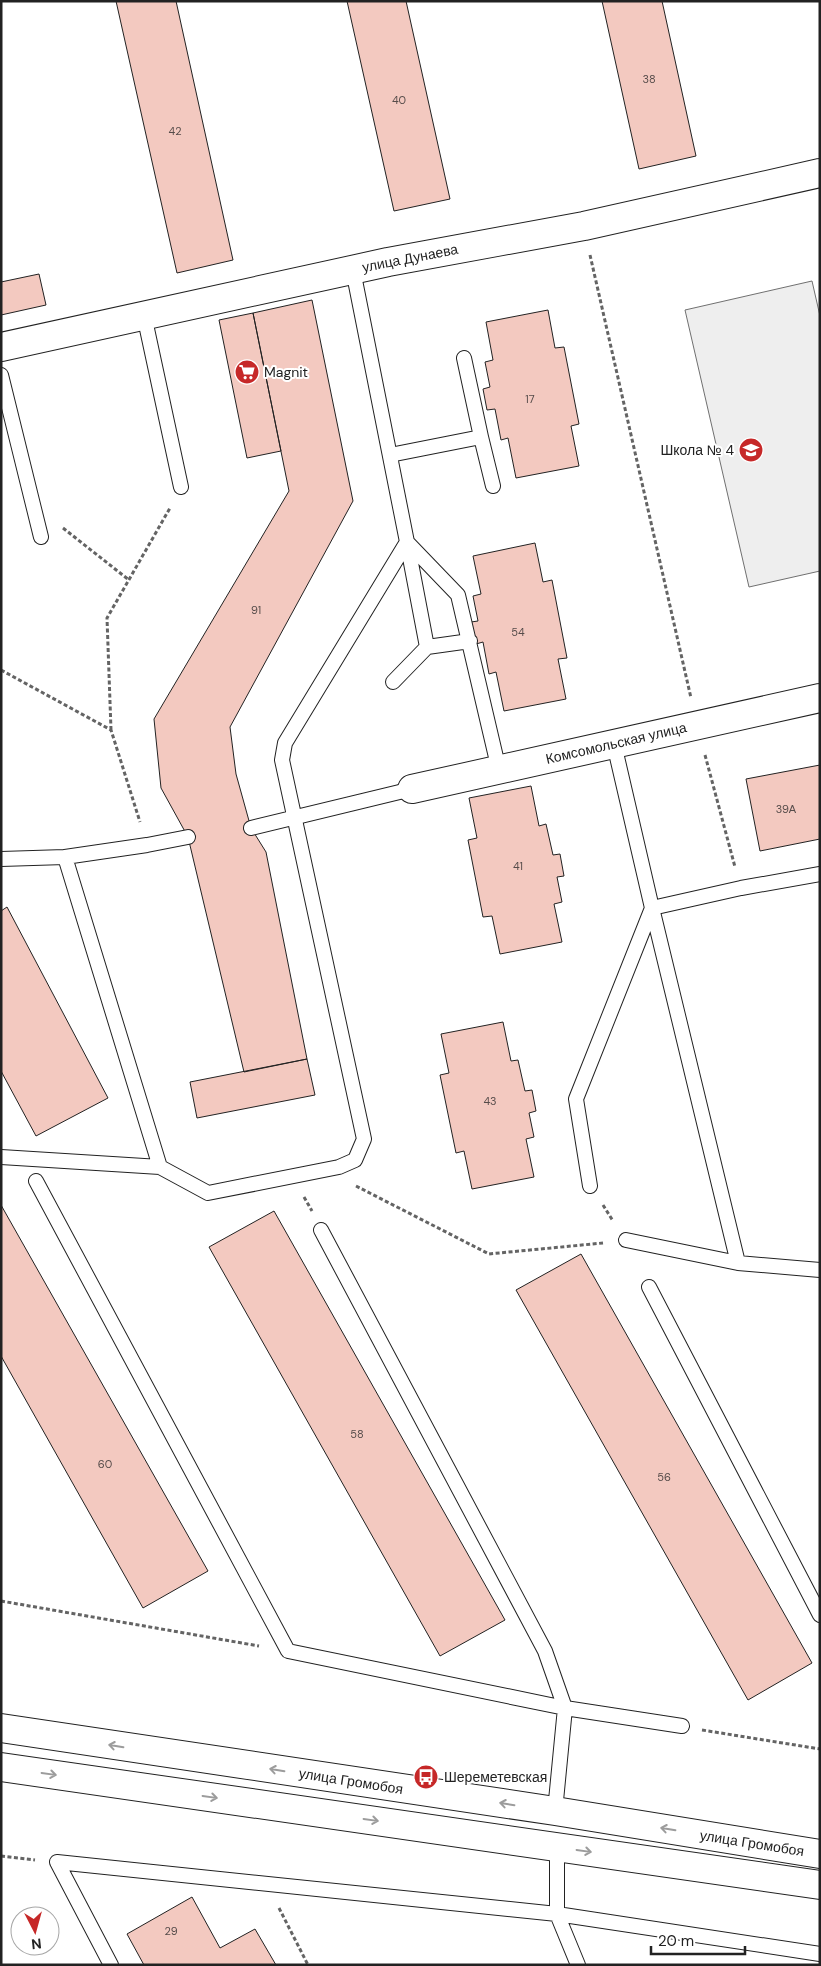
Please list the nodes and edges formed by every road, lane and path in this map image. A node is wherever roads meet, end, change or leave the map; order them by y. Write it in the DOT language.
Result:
graph roads {
  1 [pos="820,173"];
  2 [pos="584,226"];
  3 [pos="354,270"];
  4 [pos="144,315"];
  5 [pos="1,347"];
  6 [pos="464,358"];
  7 [pos="1,375"];
  8 [pos="481,437"];
  9 [pos="390,456"];
  10 [pos="493,486"];
  11 [pos="181,487"];
  12 [pos="33,504"];
  13 [pos="41,538"];
  14 [pos="407,542"];
  15 [pos="129,580"];
  16 [pos="470,641"];
  17 [pos="427,648"];
  18 [pos="1,670"];
  19 [pos="393,682"];
  20 [pos="820,698"];
  21 [pos="697,725"];
  22 [pos="111,730"];
  23 [pos="614,744"];
  24 [pos="499,770"];
  25 [pos="412,788"];
  26 [pos="296,817"];
  27 [pos="251,828"];
  28 [pos="188,837"];
  29 [pos="147,845"];
  30 [pos="65,857"];
  31 [pos="1,859"];
  32 [pos="820,874"];
  33 [pos="741,888"];
  34 [pos="652,908"];
  35 [pos="1,1157"];
  36 [pos="160,1167"];
  37 [pos="324,1170"];
  38 [pos="293,1176"];
  39 [pos="36,1181"];
  40 [pos="590,1186"];
  41 [pos="321,1230"];
  42 [pos="626,1240"];
  43 [pos="738,1263"];
  44 [pos="820,1270"];
  45 [pos="649,1287"];
  46 [pos="1,1601"];
  47 [pos="820,1615"];
  48 [pos="288,1651"];
  49 [pos="565,1708"];
  50 [pos="682,1726"];
  51 [pos="1,1728"];
  52 [pos="820,1748"];
  53 [pos="1,1767"];
  54 [pos="555,1811"];
  55 [pos="557,1847"];
  56 [pos="820,1854"];
  57 [pos="1,1856"];
  58 [pos="57,1862"];
  59 [pos="266,1883"];
  60 [pos="820,1885"];
  61 [pos="557,1914"];
  62 [pos="820,1954"];
  63 [pos="111,1965"];
  64 [pos="308,1965"];
  65 [pos="578,1965"];
  1 -- 2 [label="main road, улица Дунаева"];
  2 -- 3 [label="main road, улица Дунаева"];
  2 -- 21 [label="path"];
  3 -- 4 [label="main road, улица Дунаева"];
  3 -- 9 [label="lane"];
  4 -- 5 [label="main road, улица Дунаева"];
  4 -- 11 [label="lane"];
  6 -- 8 [label="lane"];
  7 -- 12 [label="lane"];
  8 -- 9 [label="lane"];
  8 -- 10 [label="lane"];
  9 -- 14 [label="lane"];
  11 -- 15 [label="path"];
  12 -- 13 [label="lane"];
  12 -- 15 [label="path"];
  14 -- 16 [label="lane"];
  14 -- 17 [label="lane"];
  14 -- 26 [label="lane"];
  15 -- 22 [label="path"];
  16 -- 17 [label="lane"];
  16 -- 24 [label="lane"];
  17 -- 19 [label="lane"];
  18 -- 22 [label="path"];
  20 -- 21 [label="main road, Комсомольская улица"];
  21 -- 23 [label="main road, Комсомольская улица"];
  21 -- 33 [label="path"];
  22 -- 29 [label="path"];
  23 -- 24 [label="main road, Комсомольская улица"];
  23 -- 34 [label="lane"];
  24 -- 25 [label="main road, Комсомольская улица"];
  25 -- 26 [label="lane"];
  26 -- 27 [label="lane"];
  26 -- 37 [label="lane"];
  28 -- 29 [label="lane"];
  29 -- 30 [label="lane"];
  30 -- 31 [label="lane"];
  30 -- 36 [label="lane"];
  32 -- 33 [label="lane"];
  33 -- 34 [label="lane"];
  34 -- 40 [label="lane"];
  34 -- 43 [label="lane"];
  35 -- 36 [label="lane"];
  36 -- 38 [label="lane"];
  37 -- 38 [label="lane"];
  37 -- 42 [label="path"];
  38 -- 41 [label="path"];
  39 -- 48 [label="lane"];
  40 -- 42 [label="path"];
  41 -- 49 [label="lane"];
  42 -- 43 [label="lane"];
  43 -- 44 [label="lane"];
  45 -- 47 [label="lane"];
  46 -- 48 [label="path"];
  48 -- 49 [label="lane"];
  49 -- 50 [label="lane"];
  49 -- 54 [label="lane"];
  50 -- 52 [label="path"];
  54 -- 51 [label="main road, улица Громобоя, one-way"];
  53 -- 55 [label="main road, one-way"];
  56 -- 54 [label="main road, улица Громобоя, one-way"];
  55 -- 60 [label="main road, one-way"];
  55 -- 61 [label="lane"];
  57 -- 58 [label="path"];
  58 -- 59 [label="lane"];
  58 -- 63 [label="lane"];
  59 -- 61 [label="lane"];
  59 -- 64 [label="path"];
  61 -- 62 [label="lane"];
  61 -- 65 [label="lane"];
}
